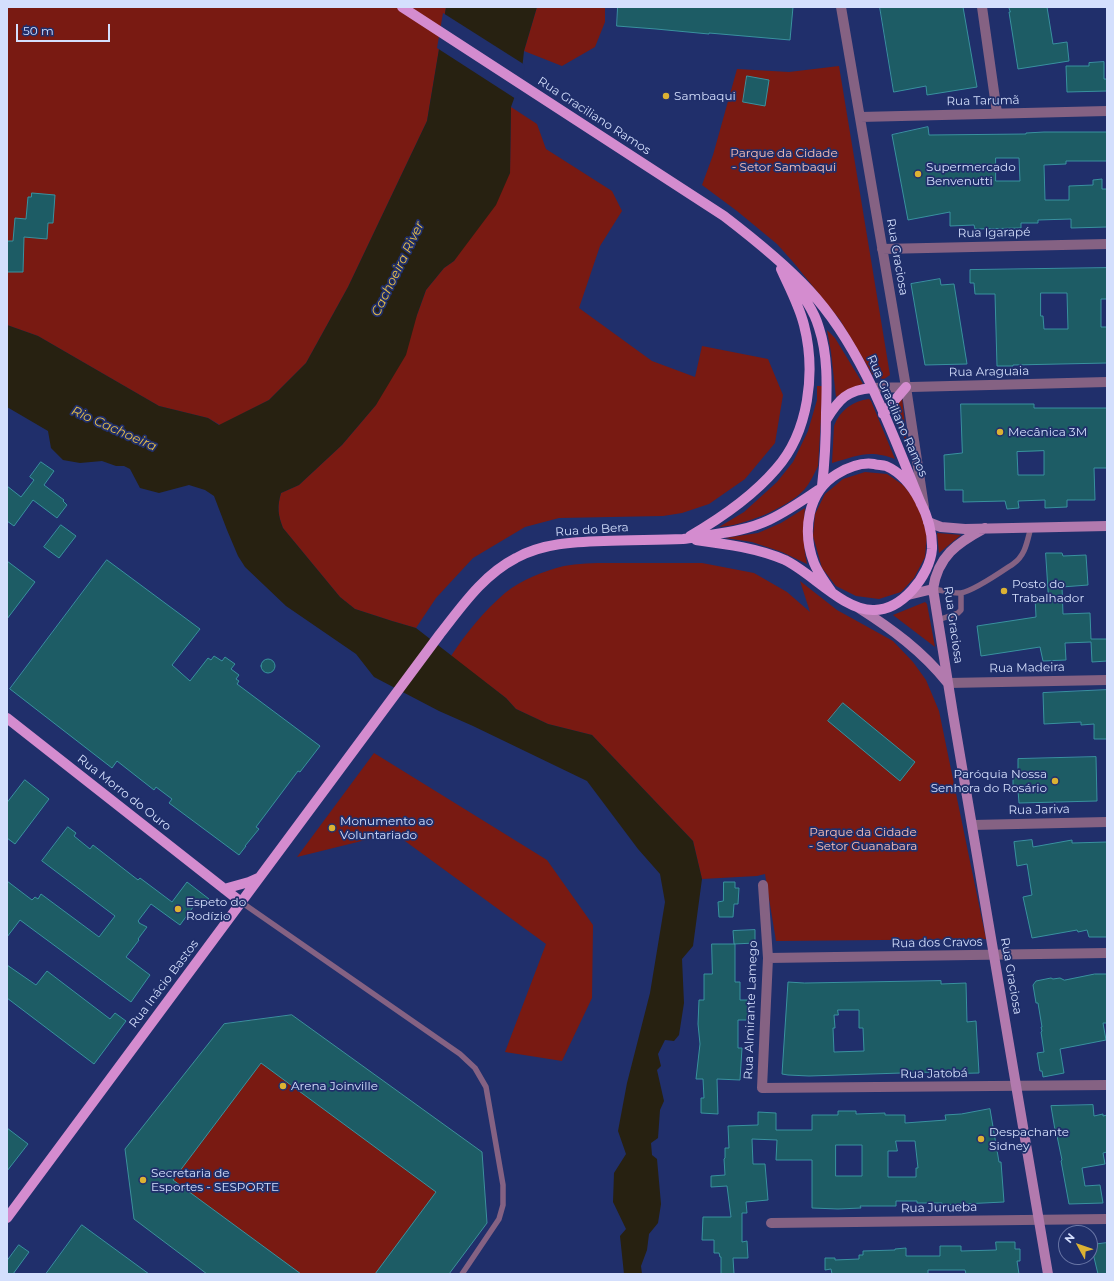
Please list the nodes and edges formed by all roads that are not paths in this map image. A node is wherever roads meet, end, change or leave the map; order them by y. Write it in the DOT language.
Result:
graph roads {
  1 [pos="402,7"];
  2 [pos="841,7"];
  3 [pos="982,7"];
  4 [pos="1107,111"];
  5 [pos="997,113"];
  6 [pos="860,117"];
  7 [pos="1107,244"];
  8 [pos="882,249"];
  9 [pos="768,251"];
  10 [pos="781,268"];
  11 [pos="1107,382"];
  12 [pos="906,387"];
  13 [pos="872,388"];
  14 [pos="883,414"];
  15 [pos="826,420"];
  16 [pos="820,488"];
  17 [pos="925,513"];
  18 [pos="1107,526"];
  19 [pos="1031,527"];
  20 [pos="984,528"];
  21 [pos="684,539"];
  22 [pos="933,588"];
  23 [pos="831,591"];
  24 [pos="961,593"];
  25 [pos="908,595"];
  26 [pos="857,607"];
  27 [pos="938,620"];
  28 [pos="1107,680"];
  29 [pos="948,683"];
  30 [pos="7,718"];
  31 [pos="371,727"];
  32 [pos="1107,822"];
  33 [pos="972,825"];
  34 [pos="260,877"];
  35 [pos="762,885"];
  36 [pos="224,888"];
  37 [pos="241,902"];
  38 [pos="230,917"];
  39 [pos="1107,953"];
  40 [pos="994,955"];
  41 [pos="768,958"];
  42 [pos="1107,1085"];
  43 [pos="1016,1086"];
  44 [pos="762,1088"];
  45 [pos="7,1218"];
  46 [pos="1107,1219"];
  47 [pos="1038,1220"];
  48 [pos="772,1222"];
  49 [pos="462,1274"];
  50 [pos="1048,1274"];
  1 -- 9 [label="main road, Rua Graciliano Ramos"];
  2 -- 6 [label="street, Rua Graciosa"];
  3 -- 5 [label="street"];
  4 -- 5 [label="street, Rua Tarumã"];
  5 -- 6 [label="street, Rua Tarumã"];
  6 -- 8 [label="street, Rua Graciosa"];
  7 -- 8 [label="street, Rua Igarapé"];
  8 -- 12 [label="street, Rua Graciosa"];
  9 -- 10 [label="main road, Rua Graciliano Ramos"];
  9 -- 13 [label="main road, Rua Graciliano Ramos"];
  10 -- 15 [label="main road, Rua Graciliano Ramos"];
  10 -- 21 [label="main road"];
  11 -- 12 [label="street, Rua Araguaia"];
  12 -- 13 [label="street, Rua Araguaia"];
  12 -- 14 [label="main road"];
  12 -- 17 [label="street, Rua Graciosa"];
  13 -- 14 [label="main road, Rua Graciliano Ramos"];
  13 -- 15 [label="main road"];
  14 -- 17 [label="main road, Rua Graciliano Ramos"];
  15 -- 16 [label="main road, Rua Graciliano Ramos"];
  16 -- 17 [label="main road"];
  16 -- 21 [label="main road, Rua do Bera"];
  16 -- 23 [label="main road"];
  17 -- 20 [label="main road"];
  17 -- 25 [label="main road"];
  18 -- 19 [label="main road"];
  19 -- 20 [label="main road"];
  19 -- 24 [label="lane"];
  20 -- 22 [label="main road, Rua Graciosa"];
  21 -- 23 [label="main road, Rua do Bera"];
  21 -- 31 [label="main road, Rua do Bera"];
  22 -- 24 [label="lane"];
  22 -- 25 [label="main road"];
  22 -- 27 [label="main road, Rua Graciosa"];
  23 -- 26 [label="main road"];
  24 -- 27 [label="lane"];
  25 -- 26 [label="main road"];
  26 -- 29 [label="main road, Rua Graciosa"];
  27 -- 29 [label="main road, Rua Graciosa"];
  28 -- 29 [label="street, Rua Madeira"];
  29 -- 33 [label="main road, Rua Graciosa"];
  30 -- 36 [label="main road, Rua Morro do Ouro"];
  31 -- 34 [label="main road, Rua Inácio Bastos"];
  32 -- 33 [label="street, Rua Jariva"];
  33 -- 40 [label="main road, Rua Graciosa"];
  34 -- 36 [label="main road"];
  34 -- 37 [label="main road, Rua Inácio Bastos"];
  35 -- 41 [label="street, Rua Almirante Lamego"];
  36 -- 37 [label="main road, Rua Morro do Ouro"];
  36 -- 38 [label="main road"];
  37 -- 38 [label="main road, Rua Inácio Bastos"];
  37 -- 49 [label="lane"];
  38 -- 45 [label="main road, Rua Inácio Bastos"];
  39 -- 40 [label="street, Rua dos Cravos"];
  40 -- 41 [label="street, Rua dos Cravos"];
  40 -- 43 [label="main road, Rua Graciosa"];
  41 -- 44 [label="street, Rua Almirante Lamego"];
  42 -- 43 [label="street, Rua Jatobá"];
  43 -- 44 [label="street, Rua Jatobá"];
  43 -- 47 [label="main road, Rua Graciosa"];
  46 -- 47 [label="street, Rua Jurueba"];
  47 -- 48 [label="street, Rua Jurueba"];
  47 -- 50 [label="main road, Rua Graciosa"];
}
